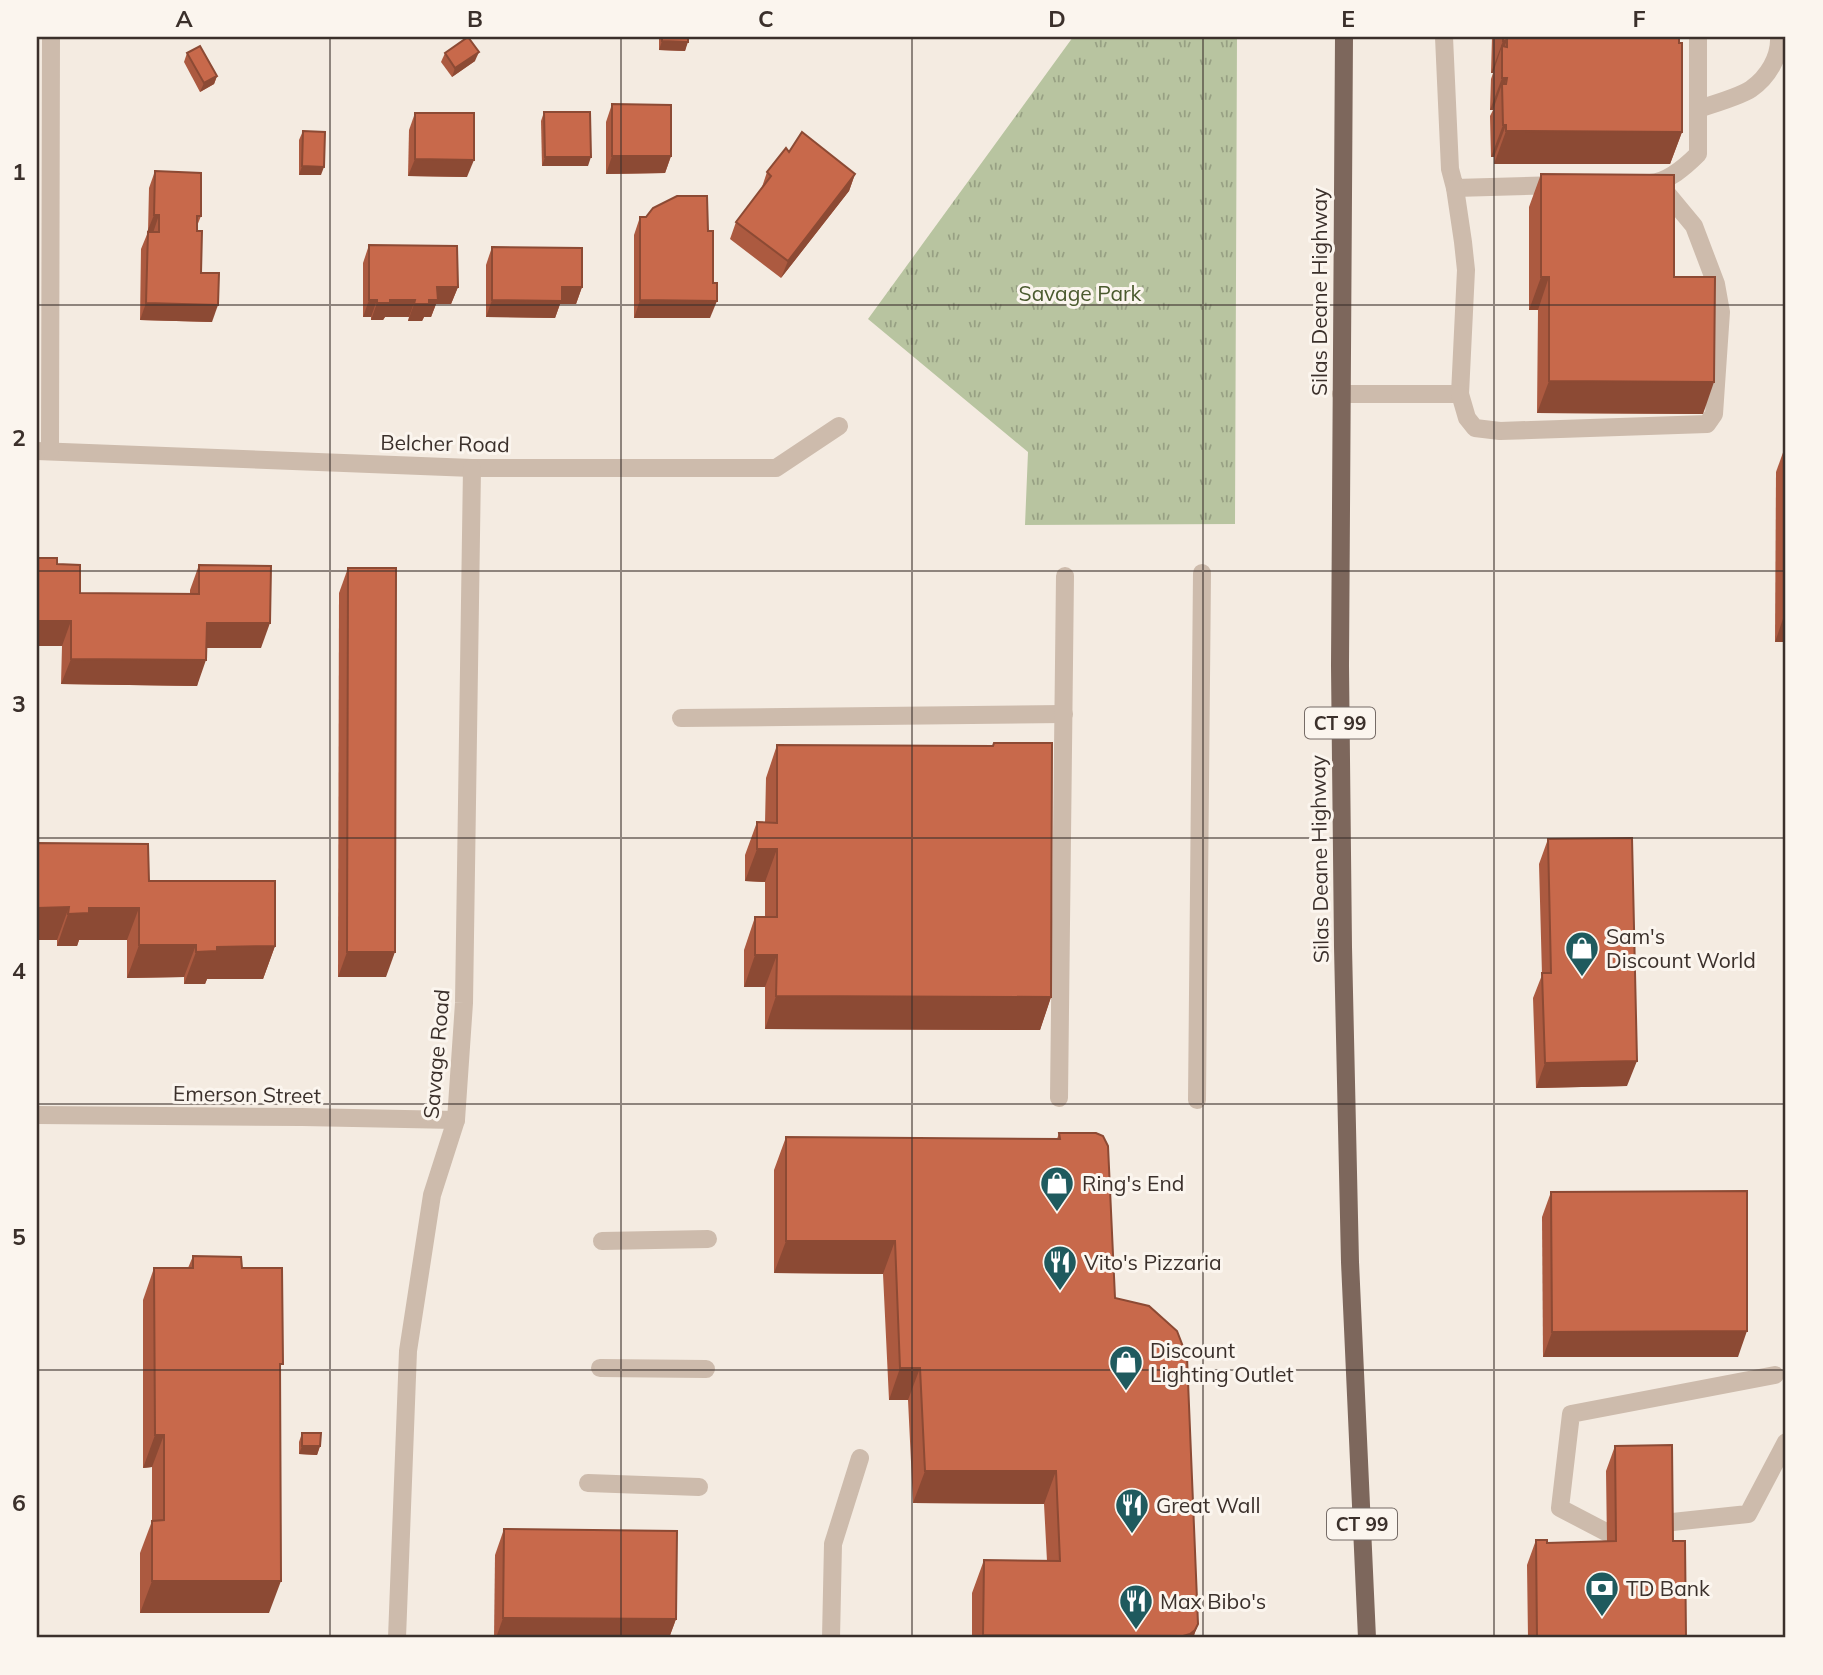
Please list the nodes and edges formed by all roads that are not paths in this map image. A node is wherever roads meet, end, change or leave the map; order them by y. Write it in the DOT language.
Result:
graph roads {
  1 [pos="51,37"];
  2 [pos="1344,37"];
  3 [pos="1444,37"];
  4 [pos="1698,37"];
  5 [pos="1779,37"];
  6 [pos="1698,109"];
  7 [pos="1658,182"];
  8 [pos="1631,183"];
  9 [pos="1577,185"];
  10 [pos="1455,188"];
  11 [pos="1341,394"];
  12 [pos="1460,394"];
  13 [pos="839,426"];
  14 [pos="44,451"];
  15 [pos="471,468"];
  16 [pos="1202,573"];
  17 [pos="1065,576"];
  18 [pos="1064,714"];
  19 [pos="681,718"];
  20 [pos="1059,1098"];
  21 [pos="1197,1100"];
  22 [pos="37,1115"];
  23 [pos="456,1120"];
  24 [pos="708,1239"];
  25 [pos="602,1241"];
  26 [pos="600,1368"];
  27 [pos="706,1369"];
  28 [pos="1775,1375"];
  29 [pos="1786,1443"];
  30 [pos="860,1458"];
  31 [pos="589,1483"];
  32 [pos="699,1487"];
  33 [pos="1663,1523"];
  34 [pos="1606,1532"];
  35 [pos="397,1638"];
  36 [pos="831,1638"];
  37 [pos="1367,1638"];
  1 -- 14 [label="street"];
  2 -- 11 [label="main road, Silas Deane Highway / CT 99"];
  3 -- 10 [label="street"];
  4 -- 6 [label="street"];
  5 -- 6 [label="street"];
  6 -- 7 [label="street"];
  7 -- 8 [label="street"];
  7 -- 12 [label="street"];
  9 -- 10 [label="street"];
  10 -- 12 [label="street"];
  11 -- 12 [label="street"];
  11 -- 37 [label="main road, Silas Deane Highway / CT 99"];
  13 -- 15 [label="street, Belcher Road"];
  14 -- 15 [label="street, Belcher Road"];
  15 -- 23 [label="street, Savage Road"];
  16 -- 21 [label="street"];
  17 -- 18 [label="street"];
  18 -- 19 [label="street"];
  18 -- 20 [label="street"];
  22 -- 23 [label="street, Emerson Street"];
  23 -- 35 [label="street, Savage Road"];
  24 -- 25 [label="street"];
  26 -- 27 [label="street"];
  28 -- 34 [label="street"];
  29 -- 33 [label="street"];
  30 -- 36 [label="street"];
  31 -- 32 [label="street"];
}
